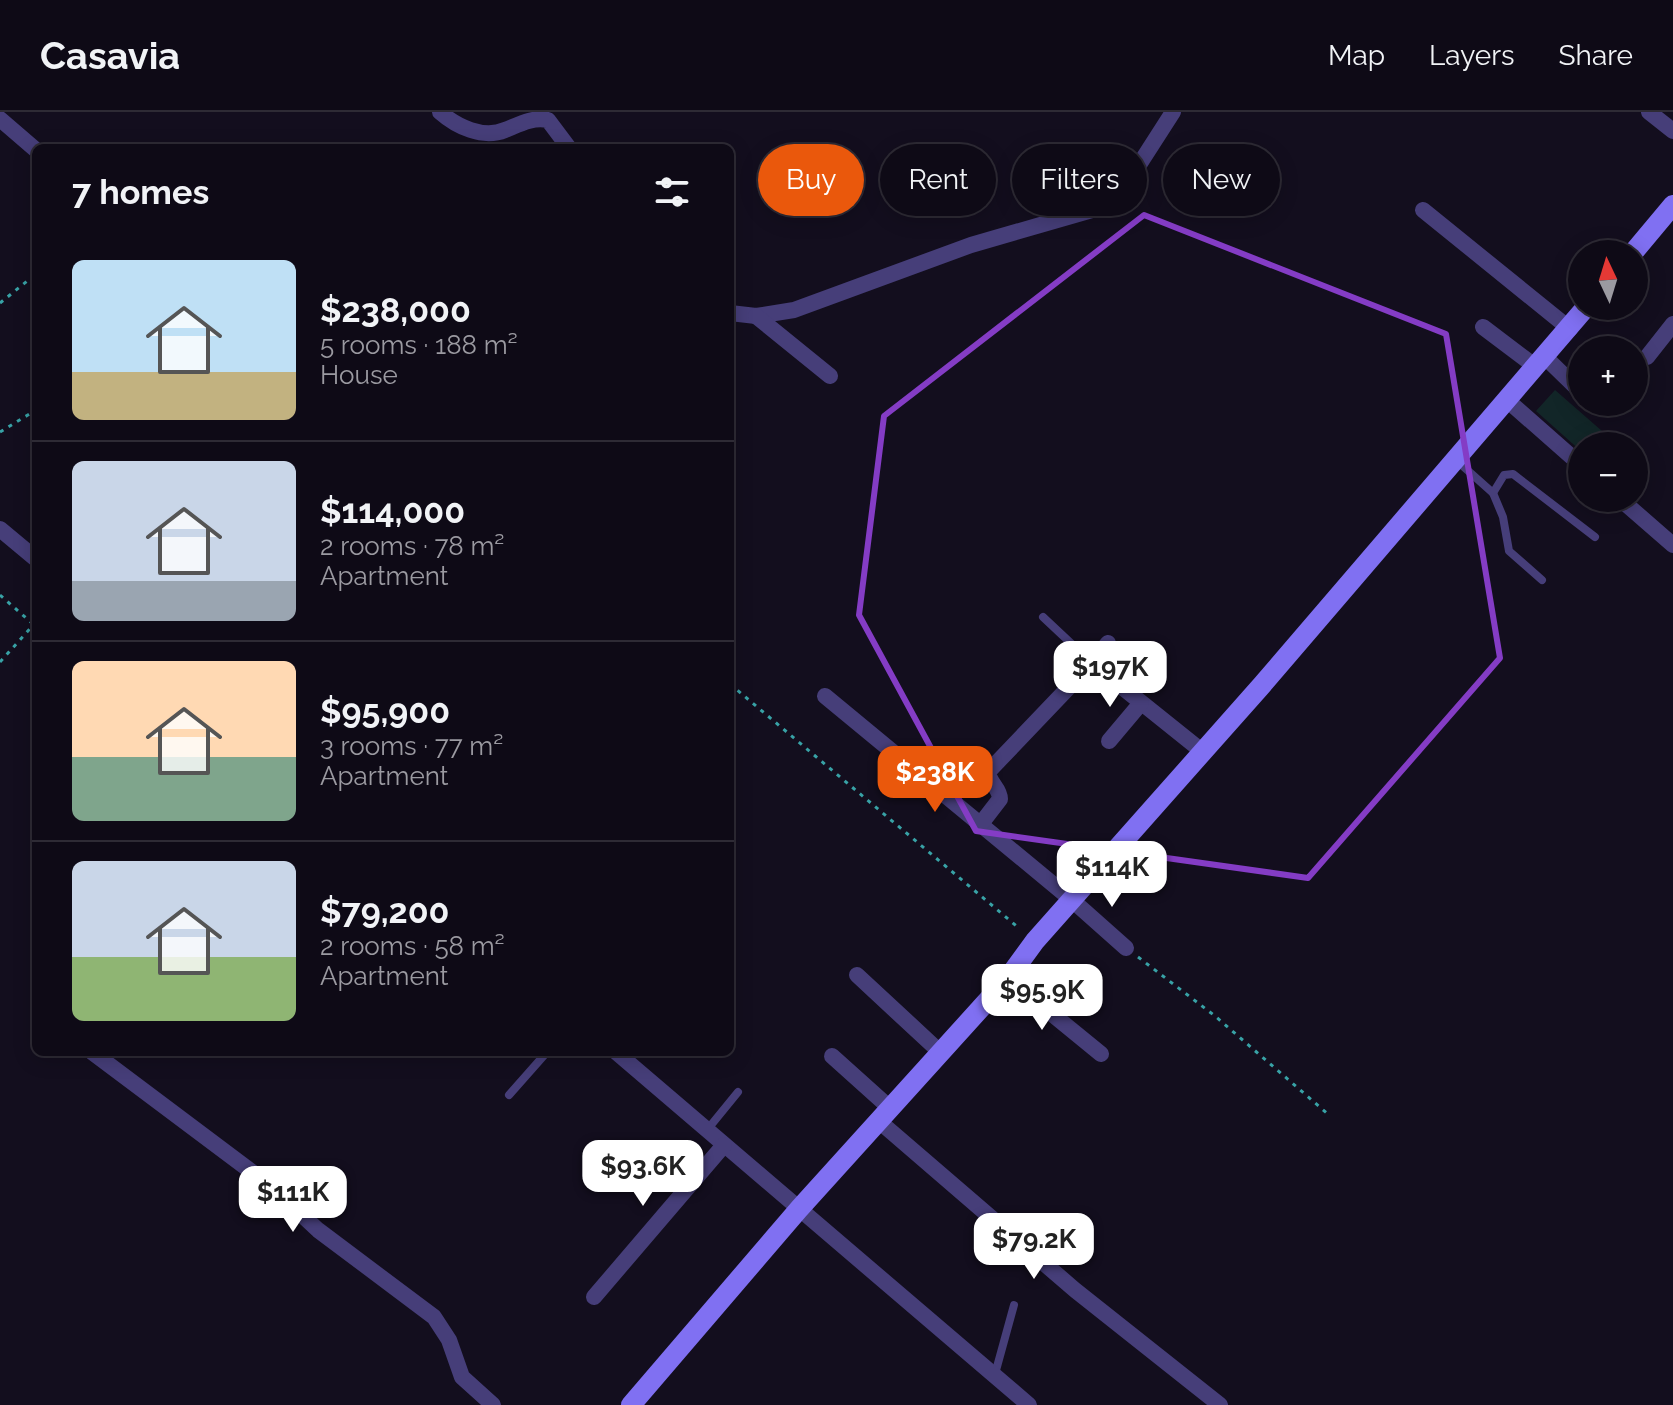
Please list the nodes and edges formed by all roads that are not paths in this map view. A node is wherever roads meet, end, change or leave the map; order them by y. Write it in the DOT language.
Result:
graph roads {
  1 [pos="440,112"];
  2 [pos="1173,112"];
  3 [pos="1649,112"];
  4 [pos="0,119"];
  5 [pos="1673,131"];
  6 [pos="566,144"];
  7 [pos="32,147"];
  8 [pos="1423,210"];
  9 [pos="1671,212"];
  10 [pos="1645,240"];
  11 [pos="734,313"];
  12 [pos="756,316"];
  13 [pos="1577,320"];
  14 [pos="1673,324"];
  15 [pos="1483,327"];
  16 [pos="1570,329"];
  17 [pos="1648,356"];
  18 [pos="1540,362"];
  19 [pos="830,376"];
  20 [pos="1568,383"];
  21 [pos="1507,400"];
  22 [pos="1568,454"];
  23 [pos="1455,460"];
  24 [pos="1493,493"];
  25 [pos="1635,512"];
  26 [pos="0,529"];
  27 [pos="1595,537"];
  28 [pos="1673,545"];
  29 [pos="32,556"];
  30 [pos="1542,580"];
  31 [pos="1043,617"];
  32 [pos="1108,643"];
  33 [pos="1092,663"];
  34 [pos="825,696"];
  35 [pos="1141,703"];
  36 [pos="1109,741"];
  37 [pos="1203,752"];
  38 [pos="980,825"];
  39 [pos="1072,900"];
  40 [pos="1126,948"];
  41 [pos="857,975"];
  42 [pos="1008,978"];
  43 [pos="941,1053"];
  44 [pos="1101,1054"];
  45 [pos="97,1056"];
  46 [pos="543,1056"];
  47 [pos="628,1056"];
  48 [pos="832,1056"];
  49 [pos="738,1092"];
  50 [pos="509,1095"];
  51 [pos="885,1116"];
  52 [pos="707,1131"];
  53 [pos="724,1145"];
  54 [pos="799,1209"];
  55 [pos="594,1297"];
  56 [pos="1014,1305"];
  57 [pos="994,1375"];
  58 [pos="493,1405"];
  59 [pos="631,1405"];
  60 [pos="1029,1405"];
  61 [pos="1220,1405"];
  1 -- 6 [label="street"];
  2 -- 12 [label="street"];
  3 -- 5 [label="street"];
  4 -- 7 [label="street"];
  8 -- 16 [label="street"];
  9 -- 10 [label="street"];
  11 -- 12 [label="street"];
  12 -- 19 [label="street"];
  13 -- 16 [label="street"];
  14 -- 17 [label="street"];
  15 -- 18 [label="street"];
  16 -- 18 [label="street"];
  18 -- 20 [label="street"];
  18 -- 21 [label="street"];
  21 -- 22 [label="street"];
  21 -- 23 [label="street"];
  23 -- 24 [label="lane"];
  23 -- 37 [label="street"];
  24 -- 27 [label="lane"];
  24 -- 30 [label="lane"];
  25 -- 28 [label="street"];
  26 -- 29 [label="street"];
  31 -- 33 [label="lane"];
  32 -- 33 [label="street"];
  33 -- 35 [label="street"];
  33 -- 38 [label="street"];
  34 -- 38 [label="street"];
  35 -- 36 [label="street"];
  35 -- 37 [label="street"];
  37 -- 39 [label="street"];
  38 -- 39 [label="street"];
  39 -- 40 [label="street"];
  39 -- 42 [label="street"];
  41 -- 43 [label="street"];
  42 -- 43 [label="street"];
  42 -- 44 [label="street"];
  43 -- 51 [label="street"];
  45 -- 58 [label="street"];
  46 -- 50 [label="lane"];
  47 -- 52 [label="street"];
  48 -- 51 [label="street"];
  49 -- 52 [label="lane"];
  51 -- 54 [label="street"];
  51 -- 61 [label="street"];
  52 -- 53 [label="street"];
  53 -- 54 [label="street"];
  53 -- 55 [label="street"];
  54 -- 57 [label="street"];
  54 -- 59 [label="street"];
  56 -- 57 [label="lane"];
  57 -- 60 [label="street"];
}
